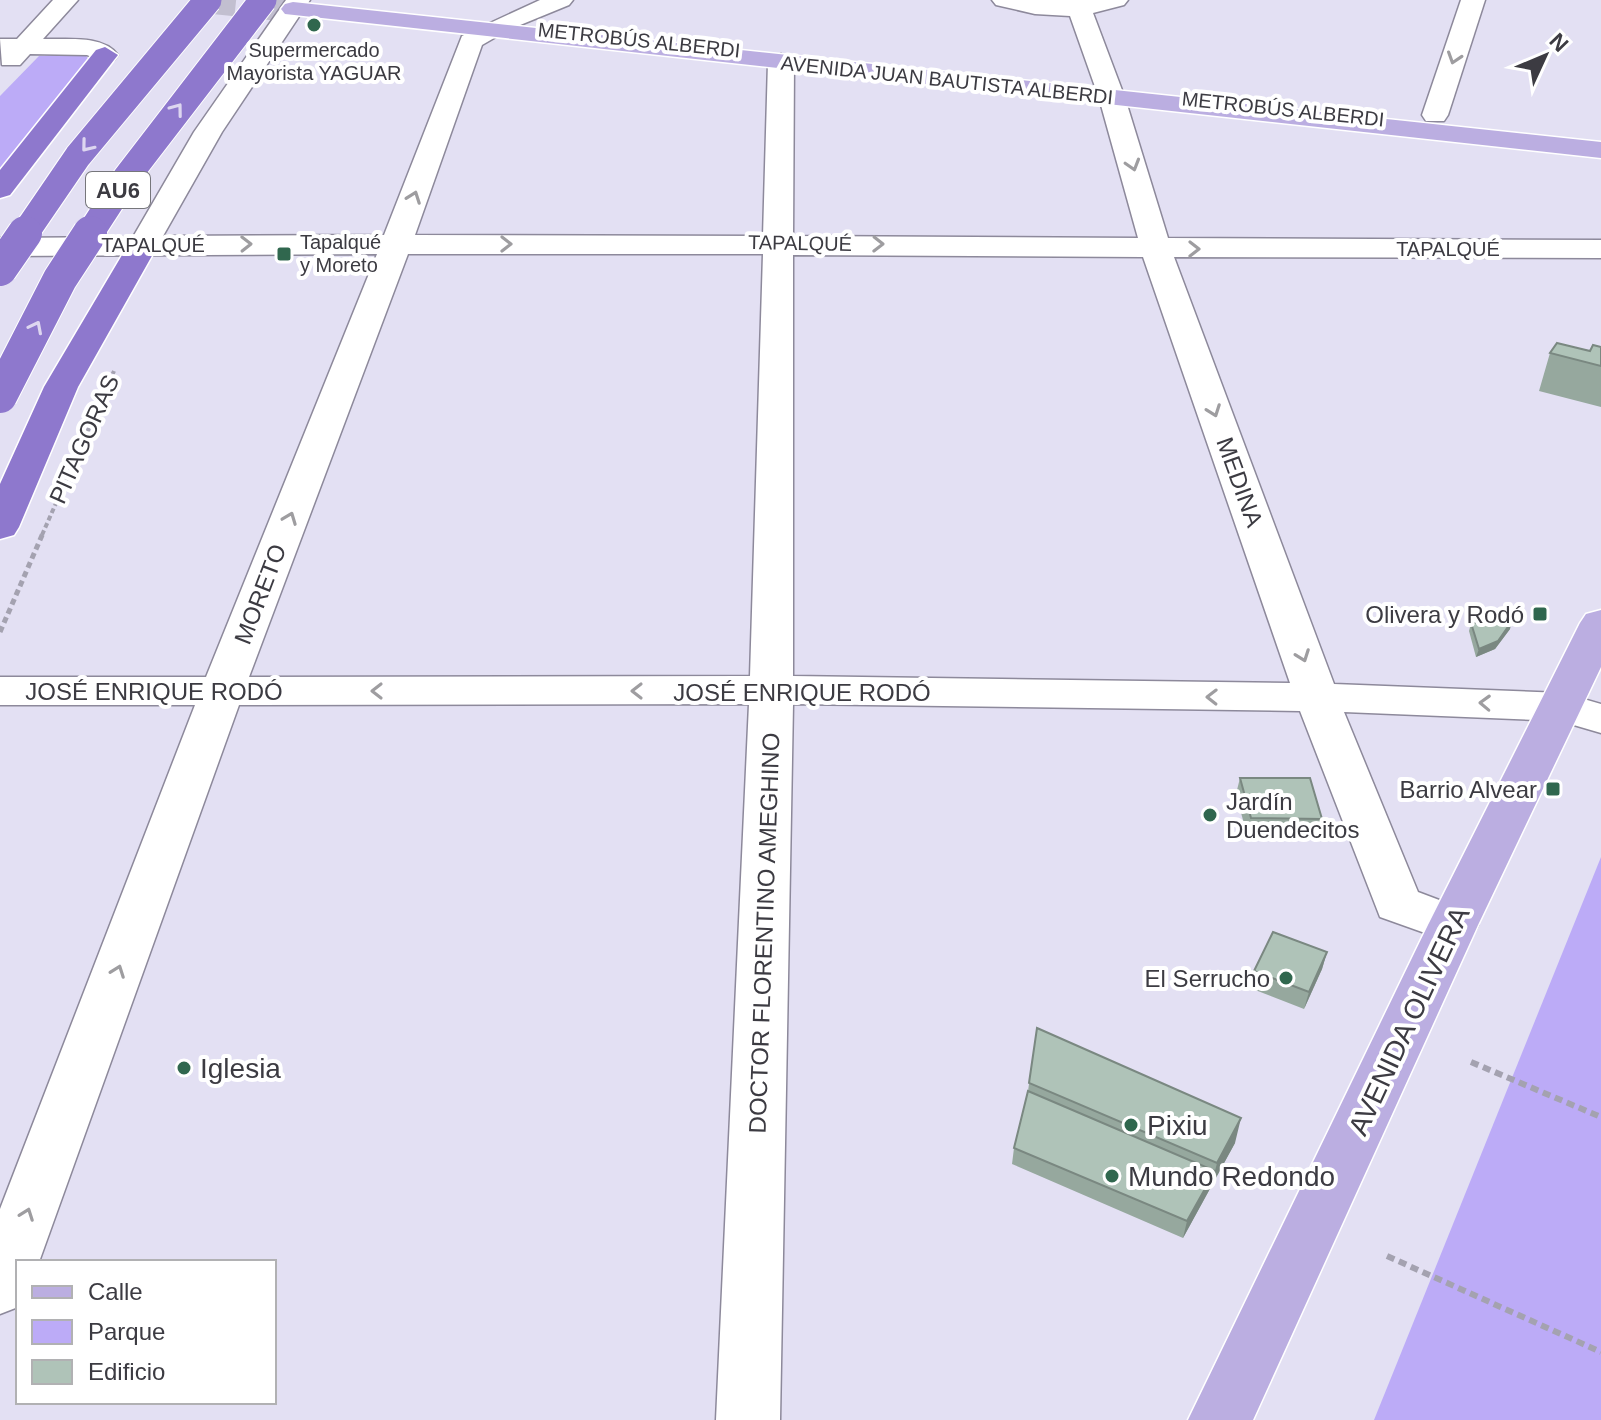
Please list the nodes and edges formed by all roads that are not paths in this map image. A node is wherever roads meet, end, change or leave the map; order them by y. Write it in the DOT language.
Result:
graph roads {
  1 [pos="66,0"];
  2 [pos="208,0"];
  3 [pos="263,0"];
  4 [pos="331,0"];
  5 [pos="561,0"];
  6 [pos="1004,0"];
  7 [pos="1116,0"];
  8 [pos="1473,0"];
  9 [pos="296,4"];
  10 [pos="1078,5"];
  11 [pos="501,25"];
  12 [pos="12,46"];
  13 [pos="105,55"];
  14 [pos="781,62"];
  15 [pos="0,73"];
  16 [pos="1109,90"];
  17 [pos="1435,115"];
  18 [pos="1601,133"];
  19 [pos="1601,142"];
  20 [pos="1601,150"];
  21 [pos="0,189"];
  22 [pos="778,242"];
  23 [pos="143,245"];
  24 [pos="396,245"];
  25 [pos="0,247"];
  26 [pos="1156,249"];
  27 [pos="1601,249"];
  28 [pos="0,269"];
  29 [pos="0,396"];
  30 [pos="0,527"];
  31 [pos="1601,623"];
  32 [pos="0,691"];
  33 [pos="771,691"];
  34 [pos="222,692"];
  35 [pos="1318,698"];
  36 [pos="1582,713"];
  37 [pos="1453,925"];
  38 [pos="0,1287"];
  39 [pos="748,1420"];
  40 [pos="1220,1420"];
  1 -- 12 [label="street"];
  2 -- 28 [label="highway, AU6, one-way, bridge"];
  29 -- 3 [label="highway, AU6, one-way, bridge"];
  4 -- 11 [label="main road, AVENIDA JUAN BAUTISTA ALBERDI"];
  5 -- 11 [label="street, MORETO"];
  6 -- 10 [label="street"];
  7 -- 10 [label="street"];
  8 -- 17 [label="street, one-way"];
  9 -- 11 [label="street"];
  9 -- 23 [label="street"];
  10 -- 16 [label="street, MEDINA"];
  11 -- 14 [label="main road, AVENIDA JUAN BAUTISTA ALBERDI"];
  11 -- 16 [label="main road, AVENIDA JUAN BAUTISTA ALBERDI"];
  24 -- 11 [label="street, MORETO, one-way"];
  12 -- 13 [label="street"];
  12 -- 15 [label="street"];
  13 -- 21 [label="highway"];
  14 -- 16 [label="main road, AVENIDA JUAN BAUTISTA ALBERDI"];
  14 -- 22 [label="street, DOCTOR FLORENTINO AMEGHINO"];
  16 -- 17 [label="main road, AVENIDA JUAN BAUTISTA ALBERDI"];
  16 -- 19 [label="street, METROBÚS ALBERDI"];
  16 -- 20 [label="main road, AVENIDA JUAN BAUTISTA ALBERDI"];
  16 -- 26 [label="street, MEDINA, one-way"];
  17 -- 18 [label="main road, AVENIDA JUAN BAUTISTA ALBERDI"];
  24 -- 22 [label="street, TAPALQUÉ, one-way"];
  22 -- 26 [label="street, TAPALQUÉ, one-way"];
  22 -- 33 [label="street, DOCTOR FLORENTINO AMEGHINO"];
  23 -- 24 [label="street, TAPALQUÉ, one-way"];
  23 -- 25 [label="street, TAPALQUÉ"];
  23 -- 30 [label="highway"];
  34 -- 24 [label="street, MORETO, one-way"];
  26 -- 27 [label="street, TAPALQUÉ, one-way"];
  26 -- 35 [label="street, MEDINA, one-way"];
  31 -- 36 [label="main road, AVENIDA OLIVERA"];
  32 -- 34 [label="street, JOSÉ ENRIQUE RODÓ"];
  33 -- 34 [label="street, JOSÉ ENRIQUE RODÓ, one-way"];
  35 -- 33 [label="street, JOSÉ ENRIQUE RODÓ, one-way"];
  33 -- 39 [label="street, DOCTOR FLORENTINO AMEGHINO"];
  38 -- 34 [label="street, MORETO, one-way"];
  36 -- 35 [label="street, JOSÉ ENRIQUE RODÓ, one-way"];
  35 -- 37 [label="street, MEDINA"];
  36 -- 37 [label="main road, AVENIDA OLIVERA"];
  37 -- 40 [label="main road, AVENIDA OLIVERA"];
}
